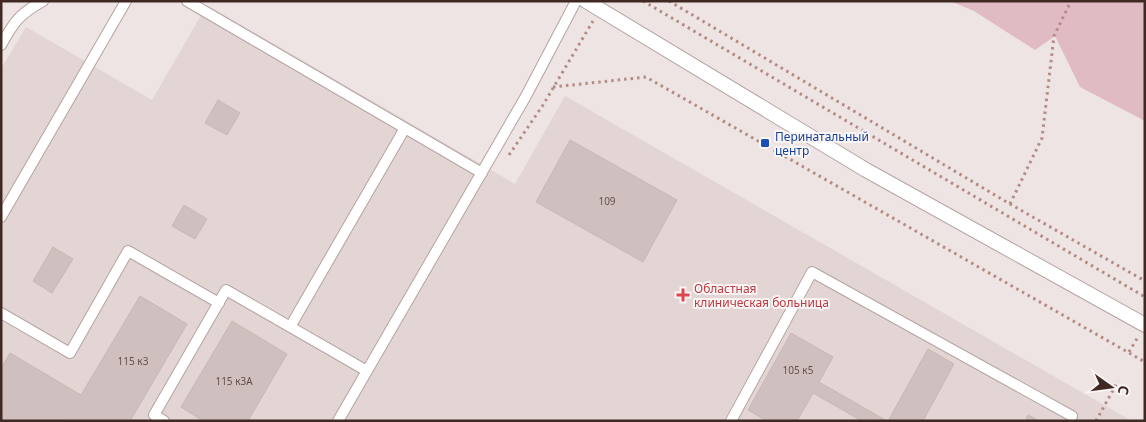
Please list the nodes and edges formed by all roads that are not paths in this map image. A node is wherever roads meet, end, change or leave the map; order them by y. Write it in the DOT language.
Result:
graph roads {
  1 [pos="43,1"];
  2 [pos="126,1"];
  3 [pos="187,1"];
  4 [pos="576,1"];
  5 [pos="586,1"];
  6 [pos="1,46"];
  7 [pos="405,128"];
  8 [pos="482,173"];
  9 [pos="1,217"];
  10 [pos="219,303"];
  11 [pos="1,313"];
  12 [pos="1145,325"];
  13 [pos="290,327"];
  14 [pos="367,372"];
  15 [pos="1074,419"];
  16 [pos="164,421"];
  17 [pos="338,421"];
  18 [pos="731,421"];
  1 -- 6 [label="lane"];
  2 -- 9 [label="lane"];
  3 -- 7 [label="lane"];
  4 -- 8 [label="lane"];
  5 -- 12 [label="street"];
  7 -- 8 [label="lane"];
  7 -- 13 [label="lane"];
  8 -- 14 [label="lane"];
  10 -- 11 [label="lane"];
  10 -- 13 [label="lane"];
  10 -- 16 [label="lane"];
  13 -- 14 [label="lane"];
  14 -- 17 [label="lane"];
  15 -- 18 [label="lane"];
}
